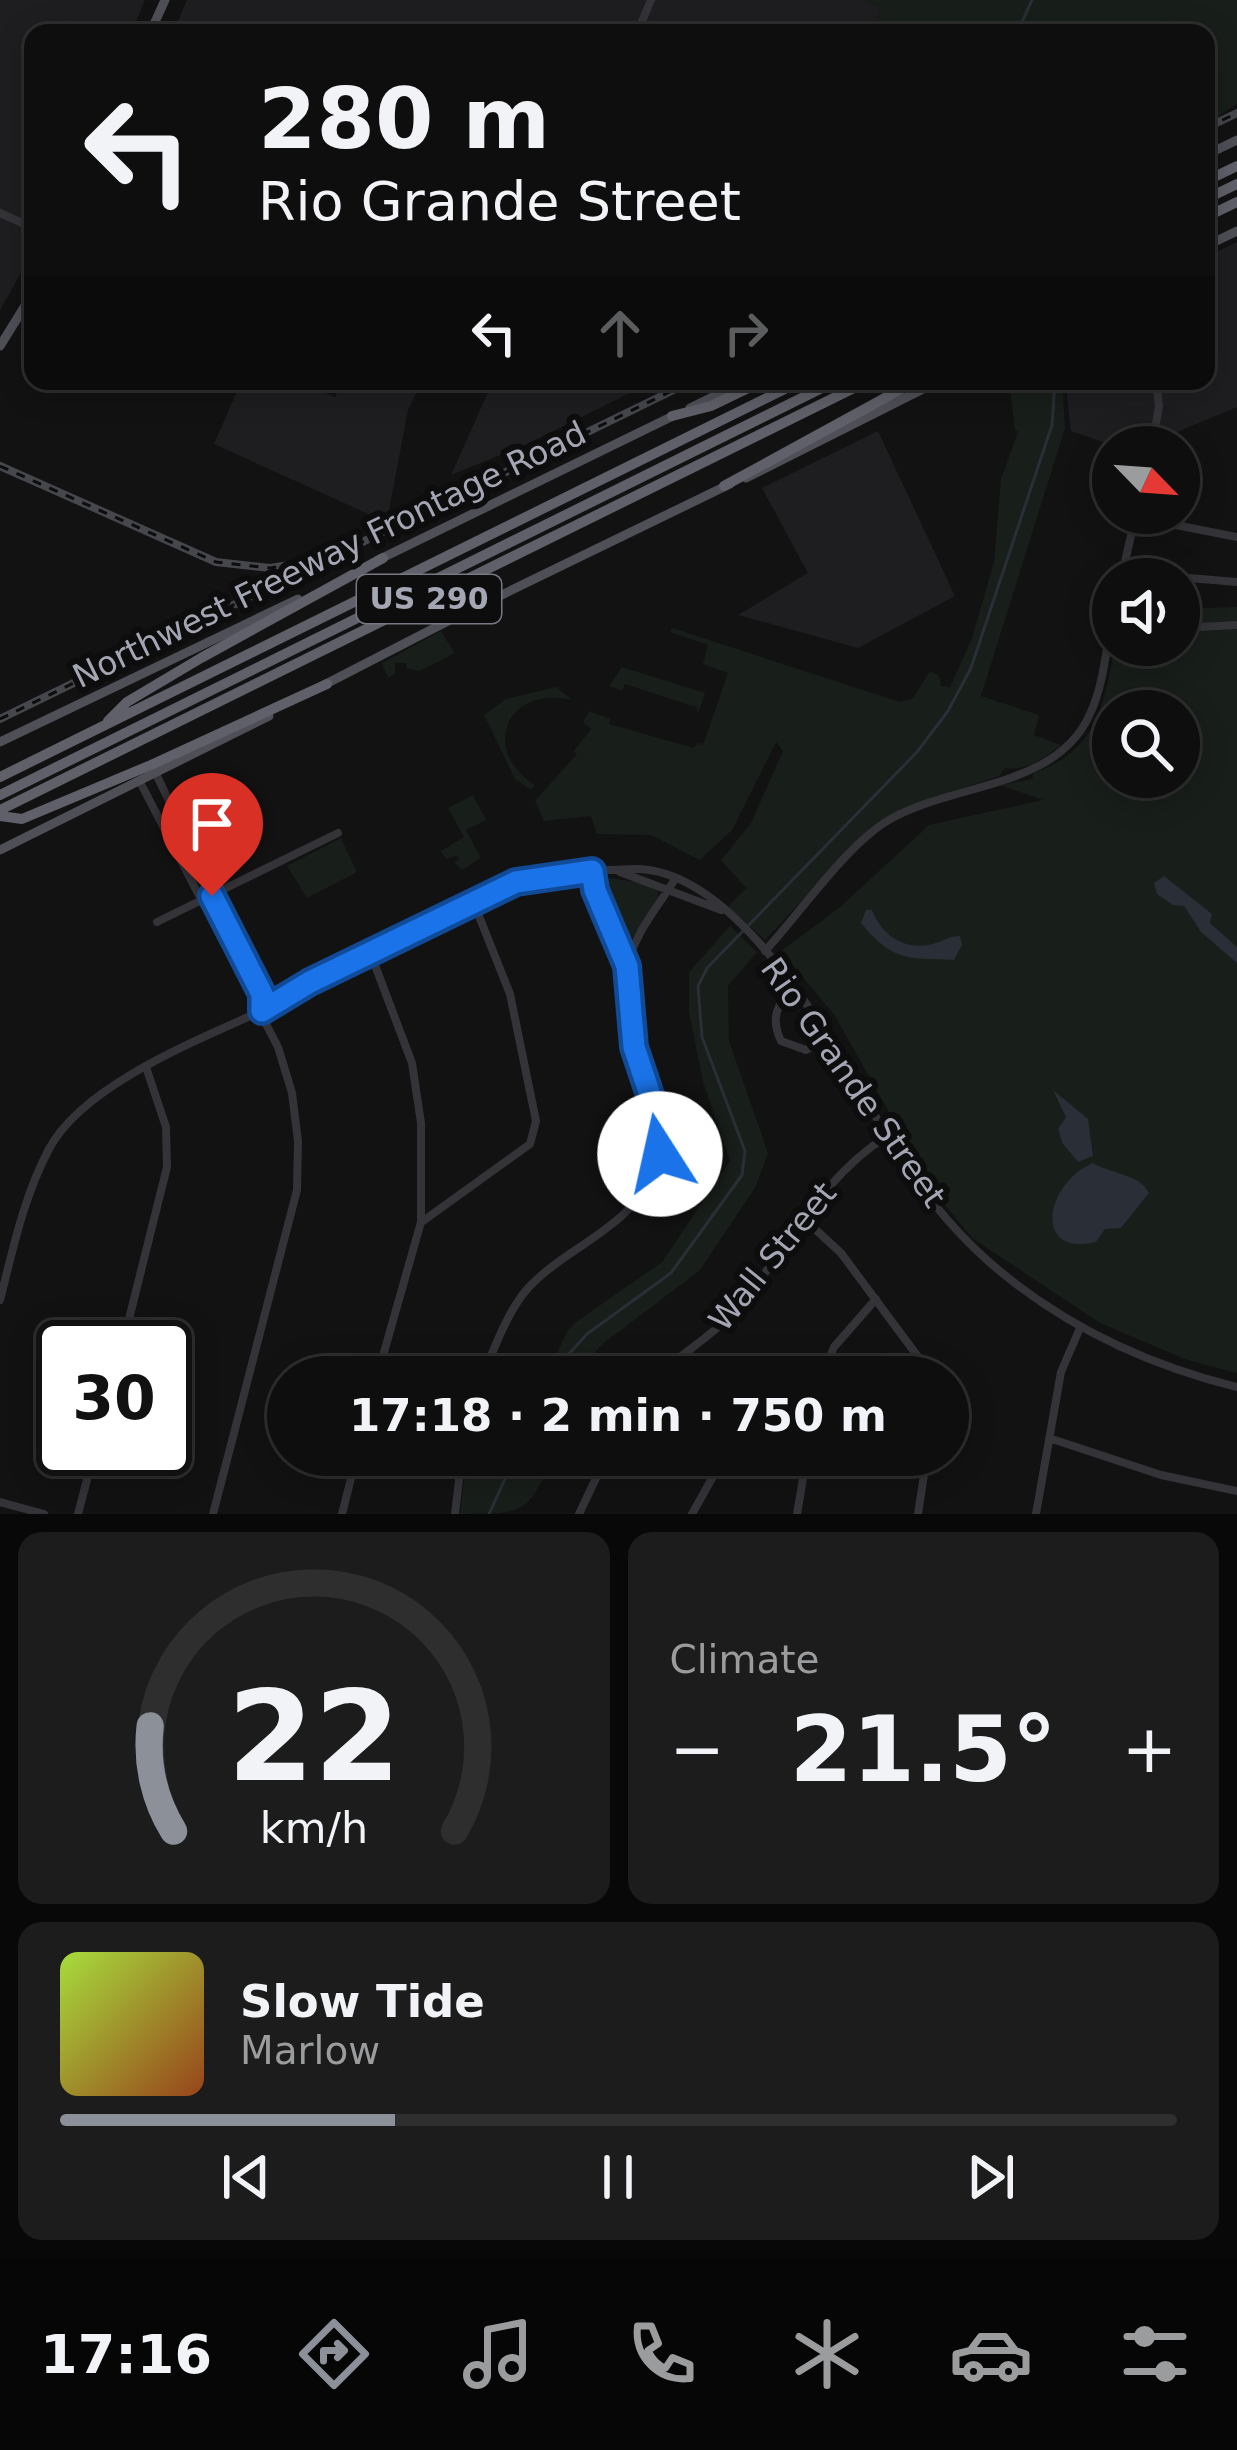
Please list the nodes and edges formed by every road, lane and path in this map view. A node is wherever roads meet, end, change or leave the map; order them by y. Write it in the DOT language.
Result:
graph roads {
  1 [pos="24,307"];
  2 [pos="0,346"];
  3 [pos="726,390"];
  4 [pos="744,390"];
  5 [pos="783,390"];
  6 [pos="818,390"];
  7 [pos="850,390"];
  8 [pos="900,390"];
  9 [pos="922,390"];
  10 [pos="1157,390"];
  11 [pos="672,416"];
  12 [pos="1156,426"];
  13 [pos="724,486"];
  14 [pos="1200,529"];
  15 [pos="1237,537"];
  16 [pos="383,558"];
  17 [pos="1200,579"];
  18 [pos="1237,582"];
  19 [pos="1237,625"];
  20 [pos="1200,627"];
  21 [pos="1103,666"];
  22 [pos="327,684"];
  23 [pos="98,730"];
  24 [pos="0,742"];
  25 [pos="156,774"];
  26 [pos="0,778"];
  27 [pos="140,782"];
  28 [pos="0,795"];
  29 [pos="0,813"];
  30 [pos="338,833"];
  31 [pos="0,850"];
  32 [pos="592,871"];
  33 [pos="672,884"];
  34 [pos="207,898"];
  35 [pos="475,908"];
  36 [pos="157,922"];
  37 [pos="765,951"];
  38 [pos="372,958"];
  39 [pos="627,966"];
  40 [pos="796,986"];
  41 [pos="262,1011"];
  42 [pos="832,1037"];
  43 [pos="146,1067"];
  44 [pos="887,1136"];
  45 [pos="803,1218"];
  46 [pos="422,1222"];
  47 [pos="876,1299"];
  48 [pos="0,1300"];
  49 [pos="129,1320"];
  50 [pos="1080,1328"];
  51 [pos="383,1356"];
  52 [pos="492,1356"];
  53 [pos="683,1356"];
  54 [pos="831,1356"];
  55 [pos="918,1356"];
  56 [pos="1237,1387"];
  57 [pos="1049,1438"];
  58 [pos="88,1476"];
  59 [pos="352,1476"];
  60 [pos="460,1476"];
  61 [pos="597,1476"];
  62 [pos="713,1476"];
  63 [pos="803,1476"];
  64 [pos="924,1476"];
  65 [pos="1237,1490"];
  66 [pos="0,1502"];
  67 [pos="44,1514"];
  68 [pos="78,1514"];
  69 [pos="213,1514"];
  70 [pos="342,1514"];
  71 [pos="455,1514"];
  72 [pos="579,1514"];
  73 [pos="692,1514"];
  74 [pos="797,1514"];
  75 [pos="918,1514"];
  76 [pos="1036,1514"];
  1 -- 2 [label="main road"];
  3 -- 11 [label="main road, Northwest Freeway Frontage Road"];
  4 -- 11 [label="highway"];
  5 -- 23 [label="highway, US 290"];
  6 -- 28 [label="highway"];
  7 -- 29 [label="highway, US 290"];
  8 -- 13 [label="highway"];
  9 -- 13 [label="main road"];
  10 -- 12 [label="street"];
  11 -- 16 [label="main road, Northwest Freeway Frontage Road"];
  13 -- 22 [label="main road"];
  14 -- 15 [label="street"];
  16 -- 23 [label="highway"];
  16 -- 24 [label="main road, Northwest Freeway Frontage Road"];
  17 -- 18 [label="street"];
  19 -- 20 [label="street"];
  21 -- 37 [label="street"];
  22 -- 25 [label="main road"];
  22 -- 29 [label="highway"];
  23 -- 26 [label="highway, US 290"];
  25 -- 27 [label="main road"];
  25 -- 34 [label="street"];
  27 -- 31 [label="main road"];
  27 -- 34 [label="street"];
  30 -- 34 [label="street"];
  32 -- 33 [label="street, Rio Grande Street"];
  32 -- 35 [label="street, Rio Grande Street"];
  32 -- 39 [label="street"];
  33 -- 37 [label="street, Rio Grande Street"];
  33 -- 39 [label="street"];
  34 -- 36 [label="street"];
  34 -- 41 [label="street"];
  35 -- 38 [label="street, Rio Grande Street"];
  35 -- 46 [label="street"];
  37 -- 40 [label="street, Rio Grande Street"];
  38 -- 41 [label="street, Rio Grande Street"];
  38 -- 46 [label="street"];
  39 -- 52 [label="street"];
  40 -- 42 [label="street, Rio Grande Street"];
  40 -- 42 [label="street"];
  41 -- 43 [label="street, Rio Grande Street"];
  41 -- 69 [label="street"];
  42 -- 44 [label="street, Rio Grande Street"];
  43 -- 48 [label="street, Rio Grande Street"];
  43 -- 49 [label="street"];
  44 -- 45 [label="street, Wall Street"];
  44 -- 50 [label="street, Rio Grande Street"];
  45 -- 47 [label="street"];
  45 -- 53 [label="street, Wall Street"];
  46 -- 51 [label="street"];
  47 -- 54 [label="street"];
  47 -- 55 [label="street"];
  50 -- 56 [label="street, Rio Grande Street"];
  50 -- 57 [label="street"];
  57 -- 65 [label="street"];
  57 -- 76 [label="street"];
  58 -- 68 [label="street"];
  59 -- 70 [label="street"];
  60 -- 71 [label="street"];
  61 -- 72 [label="street"];
  62 -- 73 [label="street"];
  63 -- 74 [label="street"];
  64 -- 75 [label="street"];
  66 -- 67 [label="street"];
}
